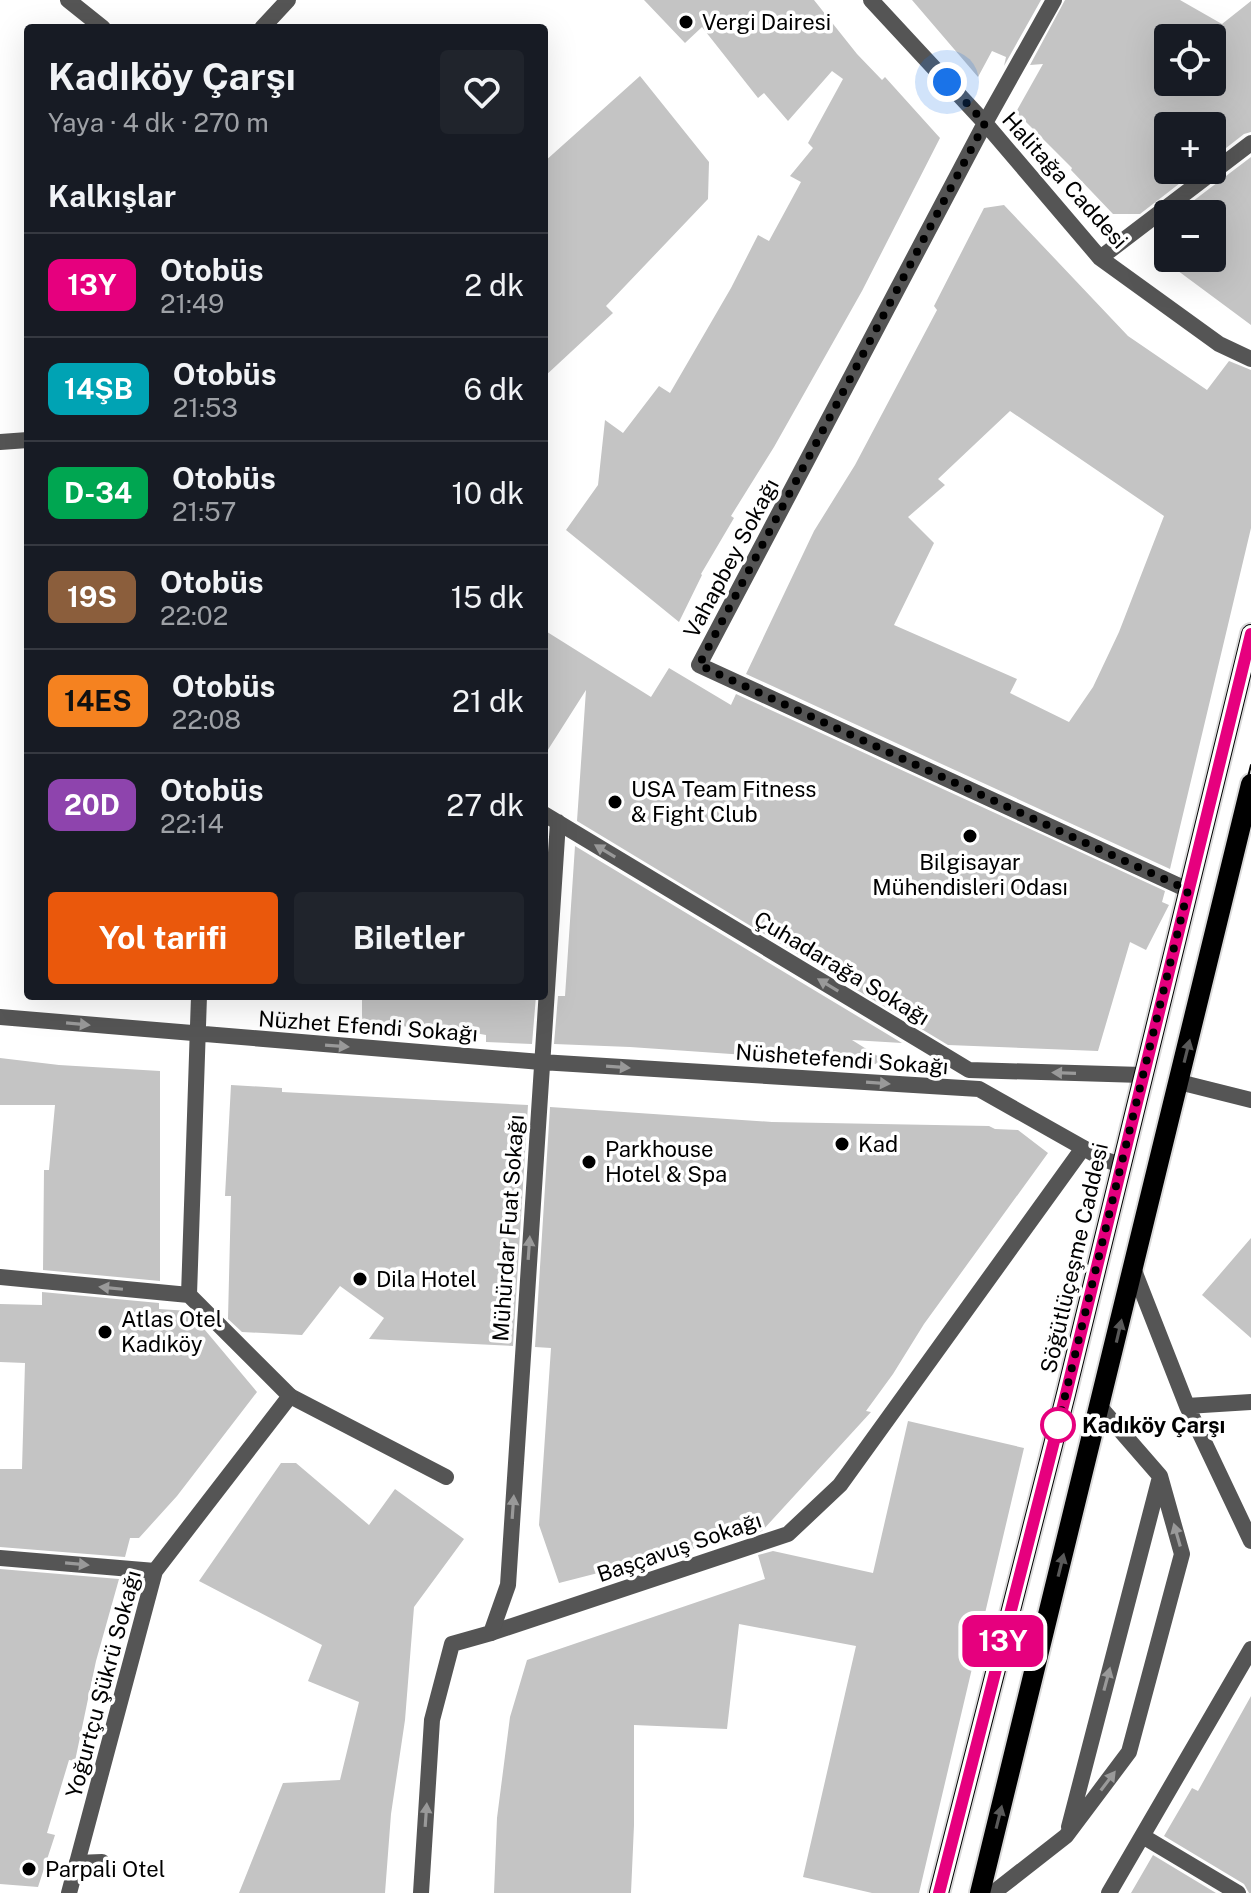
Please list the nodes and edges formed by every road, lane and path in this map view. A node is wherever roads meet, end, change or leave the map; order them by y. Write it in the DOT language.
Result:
graph roads {
  1 [pos="68,0"];
  2 [pos="288,0"];
  3 [pos="871,0"];
  4 [pos="1054,0"];
  5 [pos="98,24"];
  6 [pos="266,24"];
  7 [pos="985,123"];
  8 [pos="1251,143"];
  9 [pos="1100,258"];
  10 [pos="1251,359"];
  11 [pos="24,440"];
  12 [pos="0,442"];
  13 [pos="1251,634"];
  14 [pos="1251,784"];
  15 [pos="551,818"];
  16 [pos="1188,890"];
  17 [pos="548,891"];
  18 [pos="199,1000"];
  19 [pos="544,1000"];
  20 [pos="0,1017"];
  21 [pos="199,1035"];
  22 [pos="541,1062"];
  23 [pos="1142,1075"];
  24 [pos="1179,1082"];
  25 [pos="1251,1100"];
  26 [pos="1083,1148"];
  27 [pos="1121,1165"];
  28 [pos="1133,1268"];
  29 [pos="0,1277"];
  30 [pos="189,1295"];
  31 [pos="290,1396"];
  32 [pos="1251,1402"];
  33 [pos="1187,1406"];
  34 [pos="1100,1407"];
  35 [pos="1160,1476"];
  36 [pos="446,1477"];
  37 [pos="1251,1541"];
  38 [pos="0,1558"];
  39 [pos="155,1571"];
  40 [pos="491,1633"];
  41 [pos="1251,1649"];
  42 [pos="1066,1836"];
  43 [pos="1144,1837"];
  44 [pos="102,1862"];
  45 [pos="77,1863"];
  46 [pos="69,1893"];
  47 [pos="421,1893"];
  48 [pos="939,1893"];
  49 [pos="980,1893"];
  50 [pos="993,1893"];
  51 [pos="1109,1893"];
  52 [pos="1238,1893"];
  1 -- 5 [label="street"];
  2 -- 6 [label="street"];
  3 -- 7 [label="street, Halitağa Caddesi"];
  4 -- 7 [label="street"];
  7 -- 9 [label="street, Halitağa Caddesi"];
  7 -- 16 [label="street, Vahapbey Sokağı"];
  8 -- 9 [label="street"];
  9 -- 10 [label="street, Halitağa Caddesi"];
  11 -- 12 [label="street"];
  13 -- 16 [label="main road, Söğütlüçeşme Caddesi"];
  24 -- 14 [label="main road, one-way"];
  15 -- 17 [label="street, Mühürdar Fuat Sokağı"];
  23 -- 15 [label="street, Çuhadarağa Sokağı, one-way"];
  16 -- 23 [label="main road, Söğütlüçeşme Caddesi"];
  18 -- 21 [label="street"];
  19 -- 22 [label="street, Mühürdar Fuat Sokağı"];
  20 -- 21 [label="street, Nüzhet Efendi Sokağı, one-way"];
  21 -- 22 [label="street, Nüzhet Efendi Sokağı, one-way"];
  21 -- 30 [label="street"];
  22 -- 26 [label="street, Nüshetefendi Sokağı, one-way"];
  40 -- 22 [label="street, Mühürdar Fuat Sokağı, one-way"];
  23 -- 27 [label="main road, Söğütlüçeşme Caddesi"];
  24 -- 25 [label="street"];
  24 -- 28 [label="main road"];
  26 -- 27 [label="street, Nüshetefendi Sokağı"];
  26 -- 40 [label="street, Başçavuş Sokağı"];
  27 -- 48 [label="main road, Söğütlüçeşme Caddesi"];
  28 -- 33 [label="street"];
  34 -- 28 [label="main road, one-way"];
  30 -- 29 [label="street, one-way"];
  30 -- 31 [label="street"];
  31 -- 36 [label="street"];
  31 -- 39 [label="street, Yoğurtçu Şükrü Sokağı"];
  32 -- 33 [label="street"];
  33 -- 37 [label="street"];
  34 -- 35 [label="street"];
  49 -- 34 [label="main road, one-way"];
  42 -- 35 [label="street, one-way"];
  42 -- 35 [label="street, one-way"];
  38 -- 39 [label="street, one-way"];
  39 -- 45 [label="street, Yoğurtçu Şükrü Sokağı"];
  47 -- 40 [label="street, Başçavuş Sokağı, one-way"];
  41 -- 43 [label="street"];
  42 -- 50 [label="street"];
  43 -- 51 [label="street"];
  43 -- 52 [label="street"];
  44 -- 45 [label="street"];
  45 -- 46 [label="street, Yoğurtçu Şükrü Sokağı"];
}
